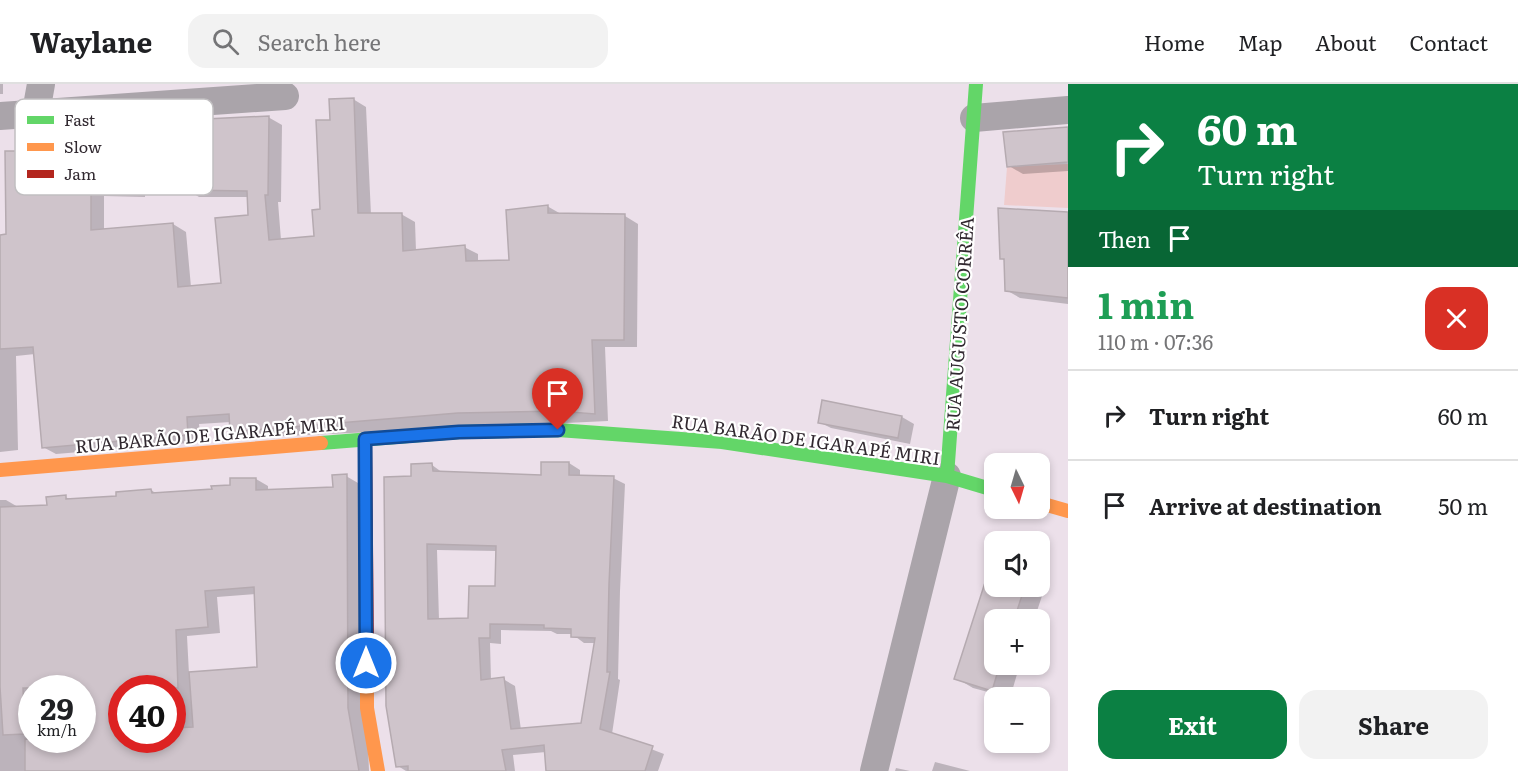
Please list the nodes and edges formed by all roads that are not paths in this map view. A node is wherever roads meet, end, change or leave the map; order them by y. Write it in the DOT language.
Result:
graph roads {
  1 [pos="41,84"];
  2 [pos="976,84"];
  3 [pos="285,96"];
  4 [pos="38,99"];
  5 [pos="213,101"];
  6 [pos="1068,110"];
  7 [pos="15,114"];
  8 [pos="0,116"];
  9 [pos="974,118"];
  10 [pos="365,439"];
  11 [pos="0,470"];
  12 [pos="947,476"];
  13 [pos="984,487"];
  14 [pos="1050,506"];
  15 [pos="1068,511"];
  16 [pos="378,771"];
  17 [pos="874,771"];
  1 -- 4 [label="street"];
  2 -- 9 [label="street, RUA AUGUSTO CORRÊA"];
  3 -- 5 [label="street"];
  6 -- 9 [label="street"];
  7 -- 8 [label="street"];
  9 -- 12 [label="street, RUA AUGUSTO CORRÊA"];
  10 -- 11 [label="street, RUA BARÃO DE IGARAPÉ MIRI"];
  10 -- 12 [label="street, RUA BARÃO DE IGARAPÉ MIRI"];
  10 -- 16 [label="street"];
  12 -- 13 [label="street, RUA BARÃO DE IGARAPÉ MIRI"];
  12 -- 17 [label="street, RUA AUGUSTO CORRÊA"];
  14 -- 15 [label="street"];
}
